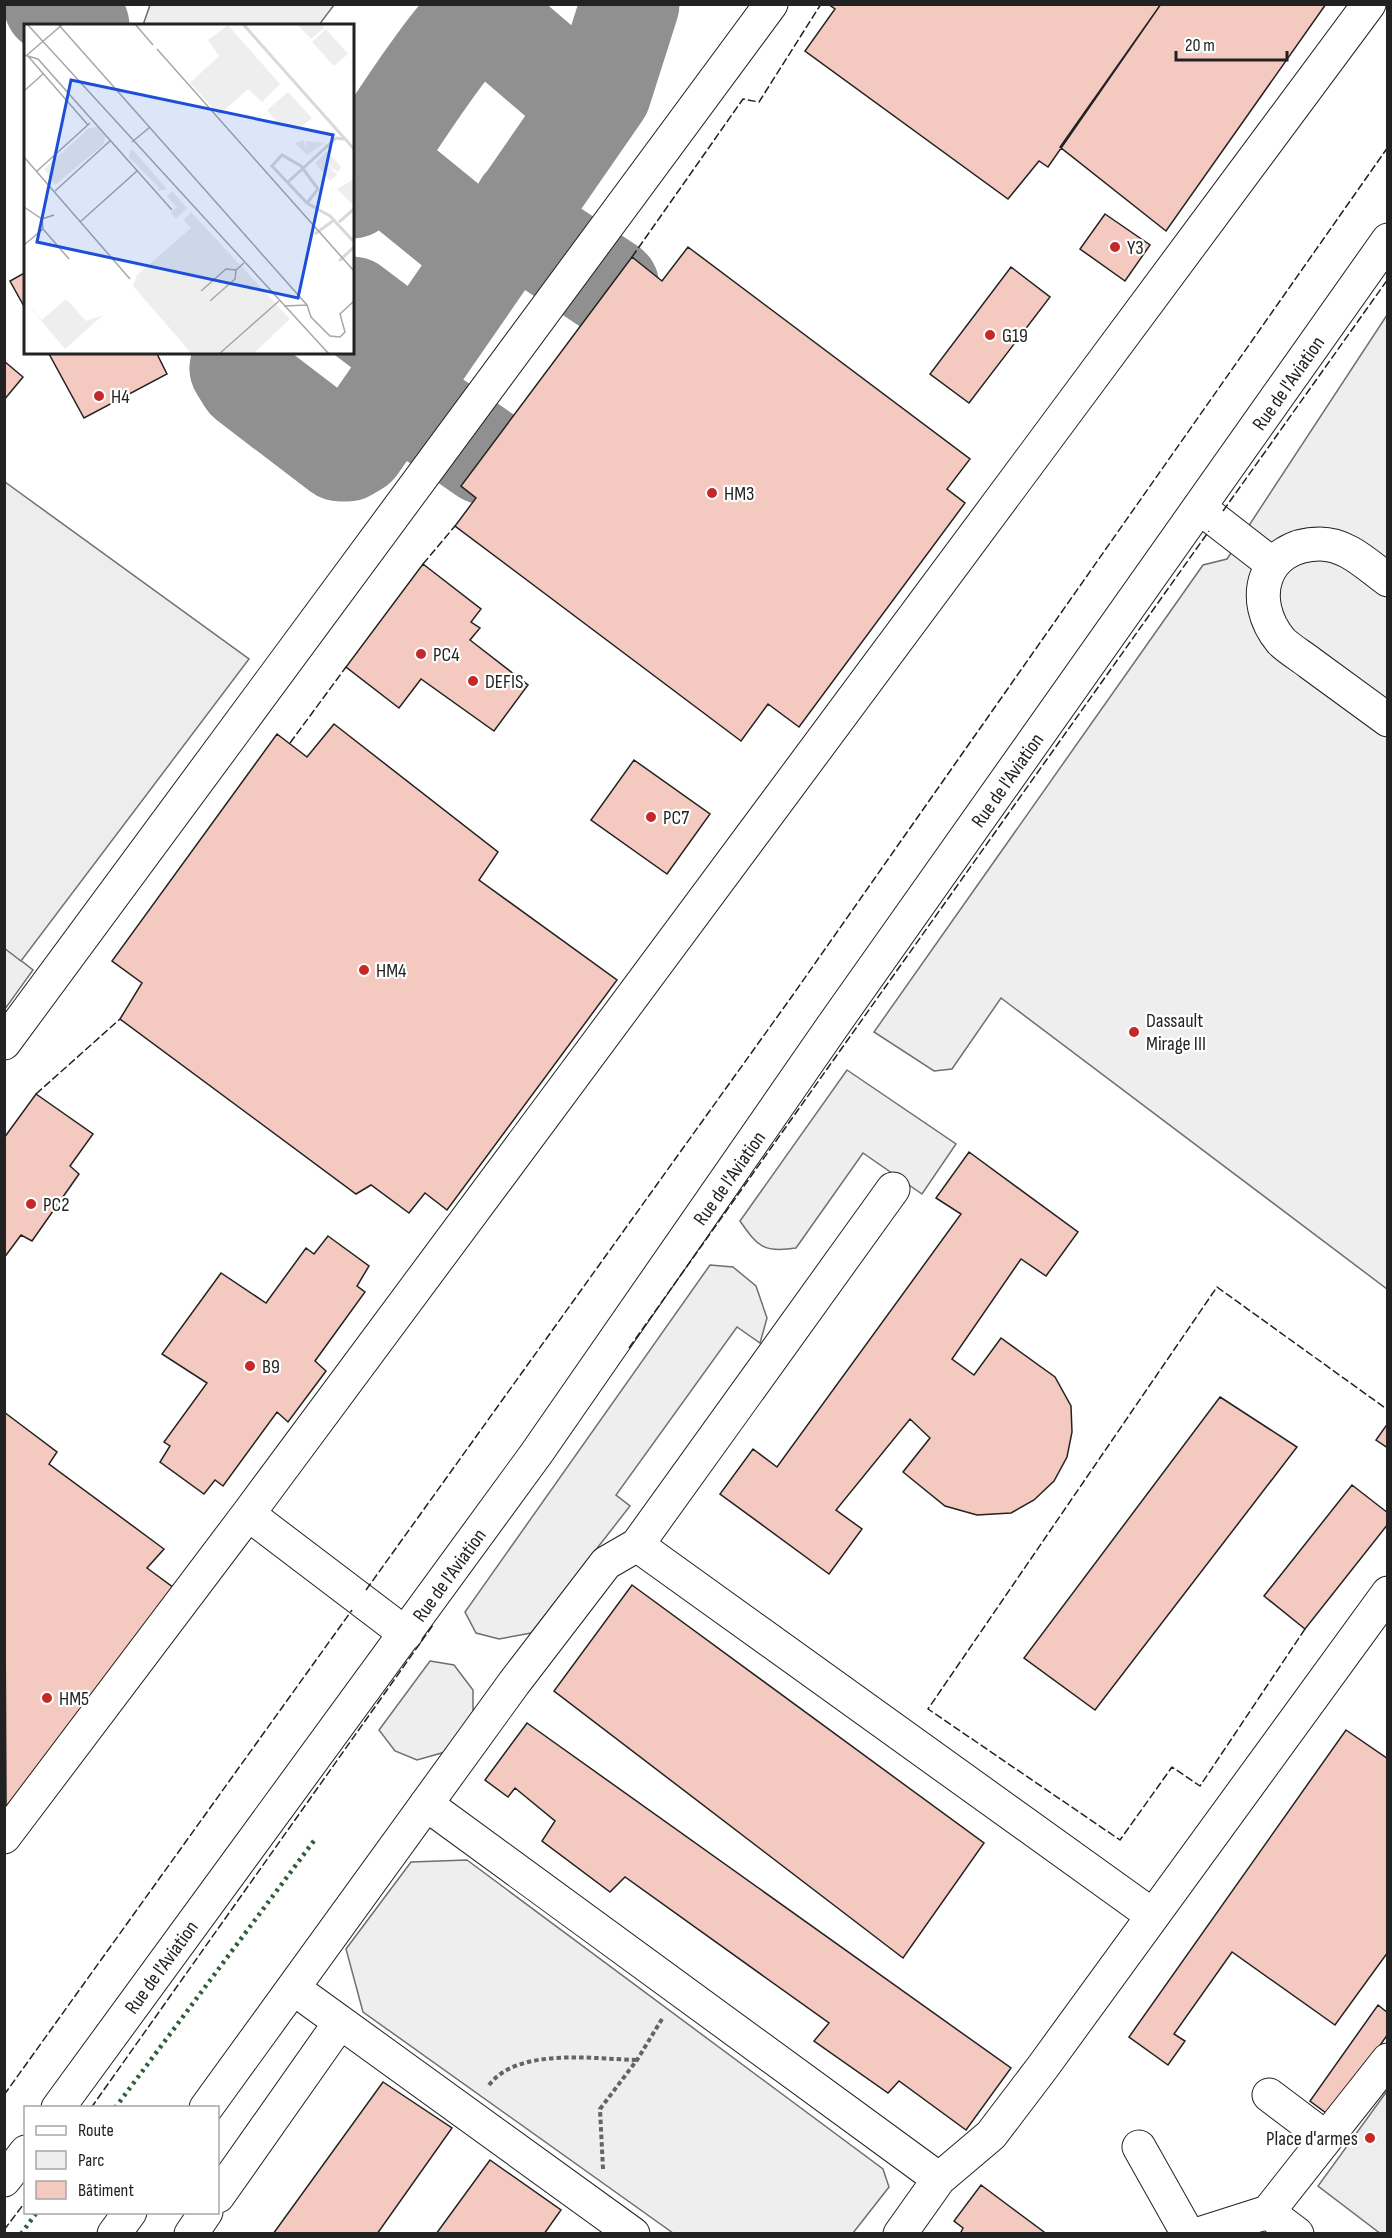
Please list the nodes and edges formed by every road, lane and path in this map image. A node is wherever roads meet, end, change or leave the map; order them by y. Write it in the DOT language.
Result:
graph roads {
  1 [pos="771,4"];
  2 [pos="1369,4"];
  3 [pos="1388,240"];
  4 [pos="1200,508"];
  5 [pos="1271,563"];
  6 [pos="1388,580"];
  7 [pos="1388,720"];
  8 [pos="4,1042"];
  9 [pos="893,1189"];
  10 [pos="248,1514"];
  11 [pos="637,1545"];
  12 [pos="1388,1593"];
  13 [pos="406,1634"];
  14 [pos="426,1804"];
  15 [pos="4,1838"];
  16 [pos="1152,1916"];
  17 [pos="293,1988"];
  18 [pos="679,1990"];
  19 [pos="339,2024"];
  20 [pos="1388,2060"];
  21 [pos="637,2061"];
  22 [pos="1269,2095"];
  23 [pos="59,2106"];
  24 [pos="207,2106"];
  25 [pos="466,2115"];
  26 [pos="1326,2138"];
  27 [pos="1139,2147"];
  28 [pos="24,2155"];
  29 [pos="939,2179"];
  30 [pos="4,2180"];
  31 [pos="219,2195"];
  32 [pos="583,2198"];
  33 [pos="1268,2212"];
  34 [pos="129,2214"];
  35 [pos="205,2214"];
  36 [pos="114,2234"];
  37 [pos="191,2234"];
  38 [pos="633,2234"];
  39 [pos="900,2234"];
  40 [pos="1188,2234"];
  41 [pos="1199,2234"];
  42 [pos="1296,2234"];
  1 -- 8 [label="street"];
  2 -- 10 [label="street"];
  3 -- 4 [label="street, Rue de l'Aviation"];
  4 -- 5 [label="street"];
  4 -- 13 [label="street, Rue de l'Aviation"];
  5 -- 6 [label="street"];
  5 -- 7 [label="street"];
  9 -- 11 [label="street"];
  10 -- 13 [label="street"];
  10 -- 15 [label="street"];
  11 -- 14 [label="street"];
  11 -- 16 [label="street"];
  12 -- 16 [label="street"];
  13 -- 23 [label="street, Rue de l'Aviation"];
  14 -- 17 [label="street"];
  14 -- 18 [label="street"];
  16 -- 29 [label="street"];
  17 -- 19 [label="street"];
  17 -- 24 [label="street"];
  18 -- 21 [label="path"];
  18 -- 29 [label="street"];
  19 -- 25 [label="street"];
  19 -- 31 [label="street"];
  20 -- 26 [label="street"];
  21 -- 25 [label="path"];
  21 -- 32 [label="path"];
  22 -- 26 [label="street"];
  25 -- 32 [label="street"];
  26 -- 33 [label="street"];
  27 -- 40 [label="street"];
  28 -- 30 [label="street"];
  29 -- 39 [label="street"];
  32 -- 38 [label="street"];
  33 -- 41 [label="street"];
  33 -- 42 [label="street"];
  34 -- 36 [label="street"];
  35 -- 37 [label="street"];
}
